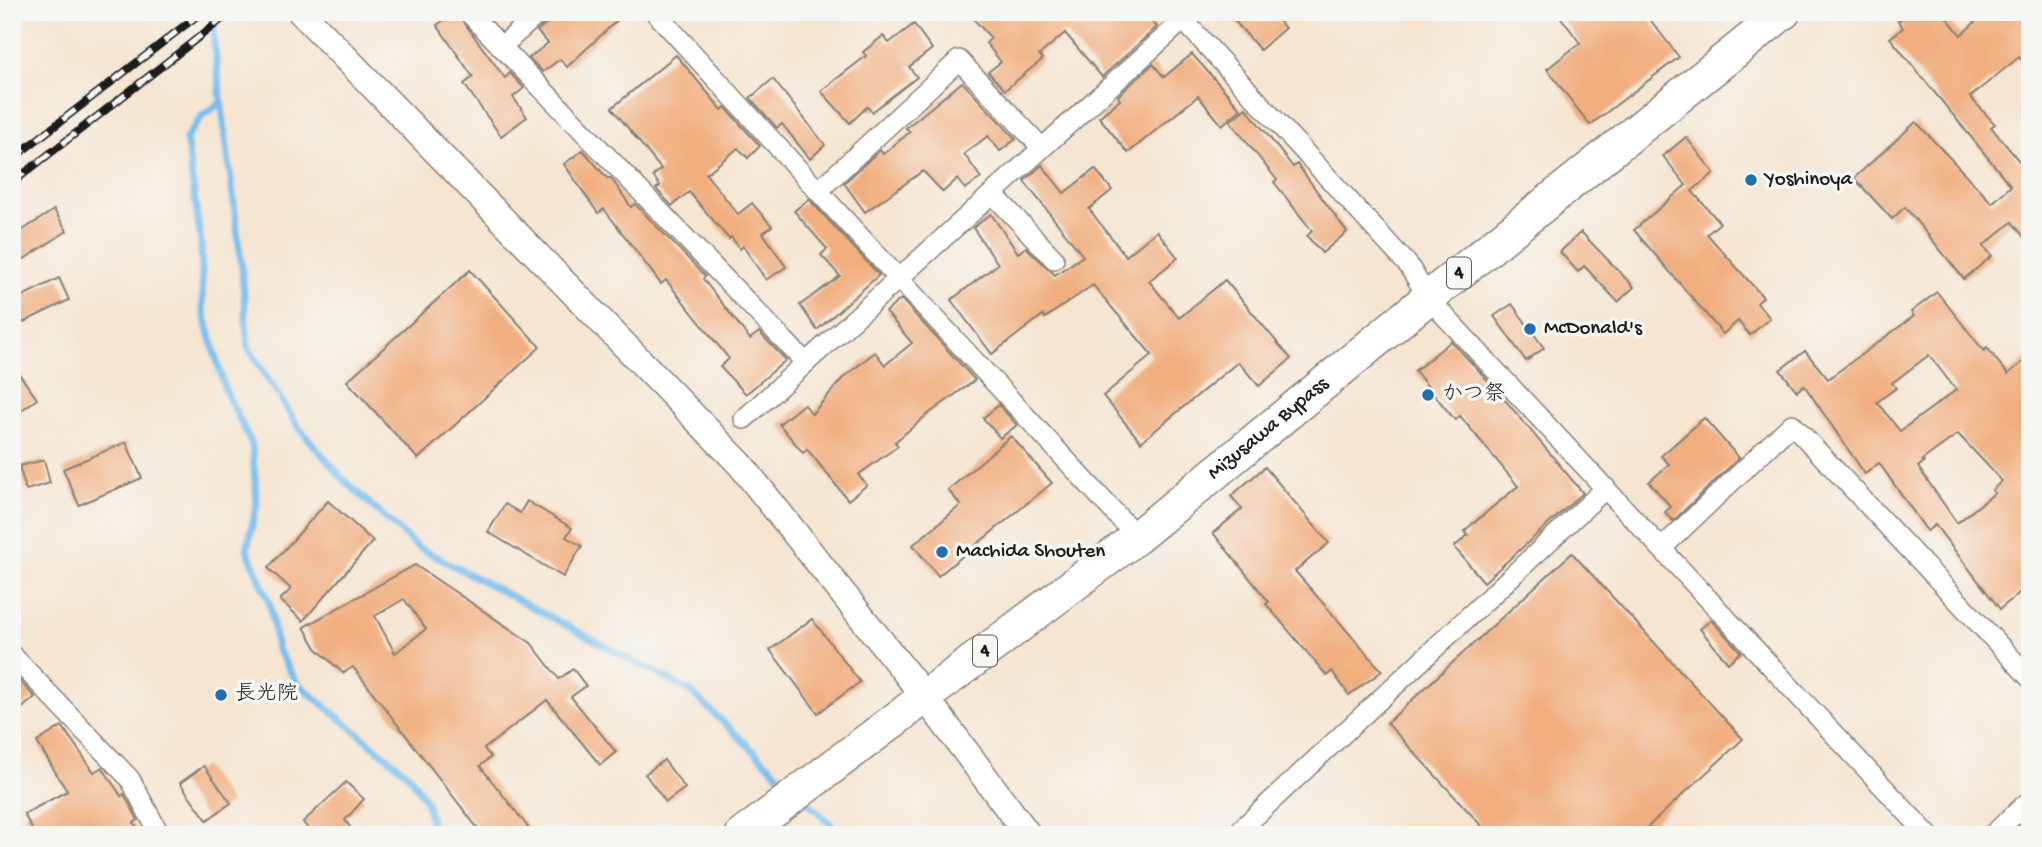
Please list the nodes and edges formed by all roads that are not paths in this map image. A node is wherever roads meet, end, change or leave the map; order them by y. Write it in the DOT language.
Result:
graph roads {
  1 [pos="301,12"];
  2 [pos="468,12"];
  3 [pos="540,12"];
  4 [pos="655,12"];
  5 [pos="1784,12"];
  6 [pos="1183,15"];
  7 [pos="501,47"];
  8 [pos="1042,148"];
  9 [pos="818,191"];
  10 [pos="993,194"];
  11 [pos="1054,259"];
  12 [pos="901,277"];
  13 [pos="1428,298"];
  14 [pos="806,363"];
  15 [pos="744,419"];
  16 [pos="1606,488"];
  17 [pos="1137,537"];
  18 [pos="1662,547"];
  19 [pos="12,655"];
  20 [pos="2030,678"];
  21 [pos="925,697"];
  22 [pos="2030,800"];
  23 [pos="755,825"];
  24 [pos="160,835"];
  25 [pos="1028,835"];
  26 [pos="1235,835"];
  27 [pos="1928,835"];
  28 [pos="1992,835"];
  1 -- 21 [label="street"];
  2 -- 7 [label="street"];
  3 -- 7 [label="street"];
  4 -- 9 [label="street"];
  5 -- 13 [label="highway, Mizusawa Bypass / 4"];
  6 -- 8 [label="street"];
  6 -- 13 [label="street"];
  7 -- 14 [label="street"];
  8 -- 9 [label="street"];
  8 -- 10 [label="street"];
  9 -- 12 [label="street"];
  10 -- 11 [label="street"];
  10 -- 12 [label="street"];
  12 -- 14 [label="street"];
  12 -- 17 [label="street"];
  13 -- 16 [label="street"];
  13 -- 17 [label="highway, Mizusawa Bypass / 4"];
  14 -- 15 [label="street"];
  16 -- 18 [label="street"];
  16 -- 26 [label="street"];
  17 -- 21 [label="highway, Mizusawa Bypass / 4"];
  18 -- 20 [label="street"];
  18 -- 27 [label="street"];
  19 -- 24 [label="street"];
  21 -- 23 [label="highway, Mizusawa Bypass / 4"];
  21 -- 25 [label="street"];
  22 -- 28 [label="street"];
}
